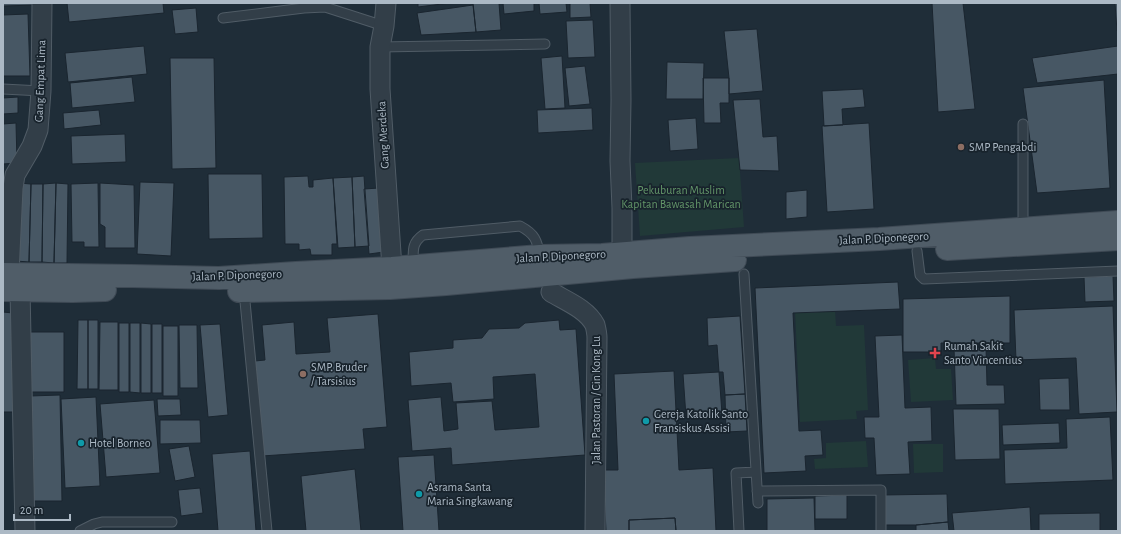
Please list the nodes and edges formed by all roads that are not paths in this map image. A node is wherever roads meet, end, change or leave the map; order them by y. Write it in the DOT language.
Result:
graph roads {
  1 [pos="42,3"];
  2 [pos="386,3"];
  3 [pos="620,3"];
  4 [pos="223,18"];
  5 [pos="384,26"];
  6 [pos="545,44"];
  7 [pos="380,47"];
  8 [pos="3,89"];
  9 [pos="41,91"];
  10 [pos="1023,124"];
  11 [pos="1118,222"];
  12 [pos="1023,229"];
  13 [pos="1118,239"];
  14 [pos="917,251"];
  15 [pos="622,253"];
  16 [pos="540,256"];
  17 [pos="413,267"];
  18 [pos="392,268"];
  19 [pos="1118,271"];
  20 [pos="445,274"];
  21 [pos="744,274"];
  22 [pos="9,282"];
  23 [pos="244,291"];
  24 [pos="551,292"];
  25 [pos="756,472"];
  26 [pos="757,491"];
  27 [pos="758,503"];
  28 [pos="172,522"];
  29 [pos="25,531"];
  30 [pos="80,531"];
  31 [pos="267,531"];
  32 [pos="595,531"];
  33 [pos="739,531"];
  34 [pos="881,531"];
  1 -- 9 [label="street, Gang Empat Lima"];
  2 -- 5 [label="street, Gang Merdeka"];
  3 -- 15 [label="street"];
  4 -- 5 [label="lane"];
  5 -- 7 [label="street, Gang Merdeka"];
  6 -- 7 [label="lane"];
  7 -- 18 [label="street, Gang Merdeka"];
  8 -- 9 [label="lane"];
  9 -- 22 [label="street, Gang Empat Lima"];
  10 -- 12 [label="lane"];
  11 -- 12 [label="main road, Jalan P. Diponegoro"];
  12 -- 15 [label="main road, Jalan P. Diponegoro"];
  13 -- 14 [label="main road, Jalan P. Diponegoro"];
  14 -- 19 [label="lane"];
  14 -- 20 [label="main road, Jalan P. Diponegoro"];
  15 -- 16 [label="main road, Jalan P. Diponegoro"];
  16 -- 17 [label="lane"];
  16 -- 20 [label="main road, Jalan P. Diponegoro"];
  17 -- 18 [label="main road, Jalan P. Diponegoro"];
  17 -- 20 [label="main road, Jalan P. Diponegoro"];
  18 -- 22 [label="main road, Jalan P. Diponegoro"];
  20 -- 23 [label="main road, Jalan P. Diponegoro"];
  21 -- 25 [label="lane"];
  22 -- 23 [label="main road, Jalan P. Diponegoro"];
  22 -- 29 [label="street, Gang Empat Lima"];
  23 -- 31 [label="lane"];
  24 -- 32 [label="street, Jalan Pastoran / Cin Kong Lu"];
  25 -- 26 [label="lane"];
  25 -- 33 [label="lane"];
  26 -- 27 [label="lane"];
  26 -- 34 [label="lane"];
  28 -- 30 [label="lane"];
}
